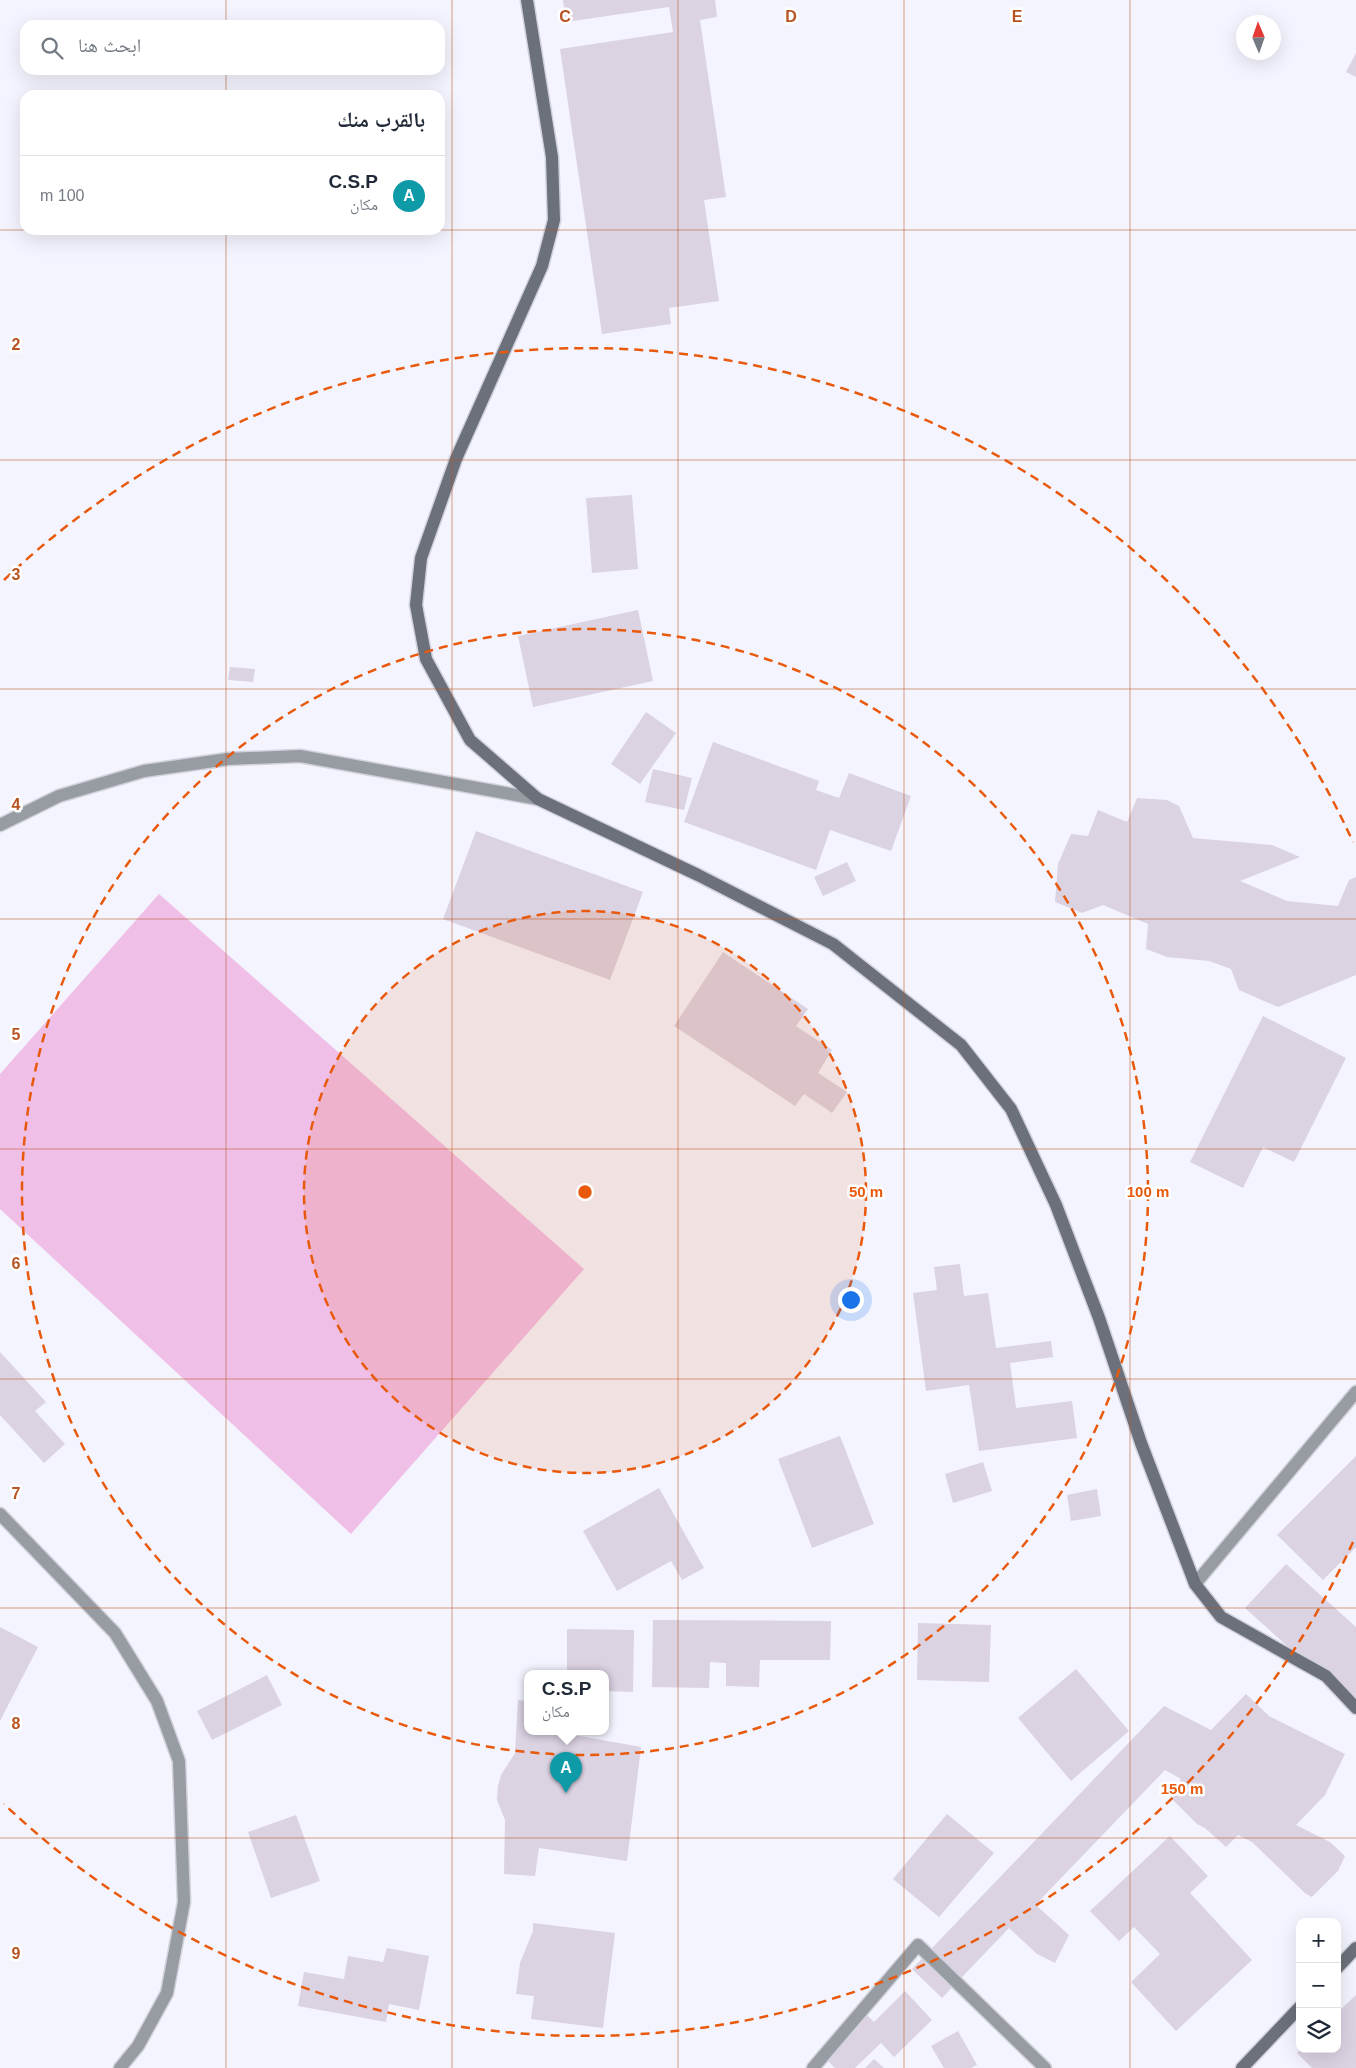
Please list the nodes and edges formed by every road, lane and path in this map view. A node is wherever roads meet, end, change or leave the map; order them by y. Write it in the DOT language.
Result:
graph roads {
  1 [pos="527,0"];
  2 [pos="538,799"];
  3 [pos="0,825"];
  4 [pos="1356,1392"];
  5 [pos="0,1514"];
  6 [pos="1195,1584"];
  7 [pos="1356,1708"];
  8 [pos="1356,1948"];
  9 [pos="1341,1964"];
  10 [pos="1299,2008"];
  11 [pos="120,2068"];
  12 [pos="813,2068"];
  13 [pos="1045,2068"];
  14 [pos="1242,2068"];
  1 -- 2 [label="main road"];
  2 -- 3 [label="street"];
  2 -- 6 [label="main road"];
  4 -- 6 [label="street"];
  5 -- 11 [label="street"];
  6 -- 7 [label="main road"];
  8 -- 9 [label="main road"];
  10 -- 14 [label="main road"];
  12 -- 13 [label="street"];
}
